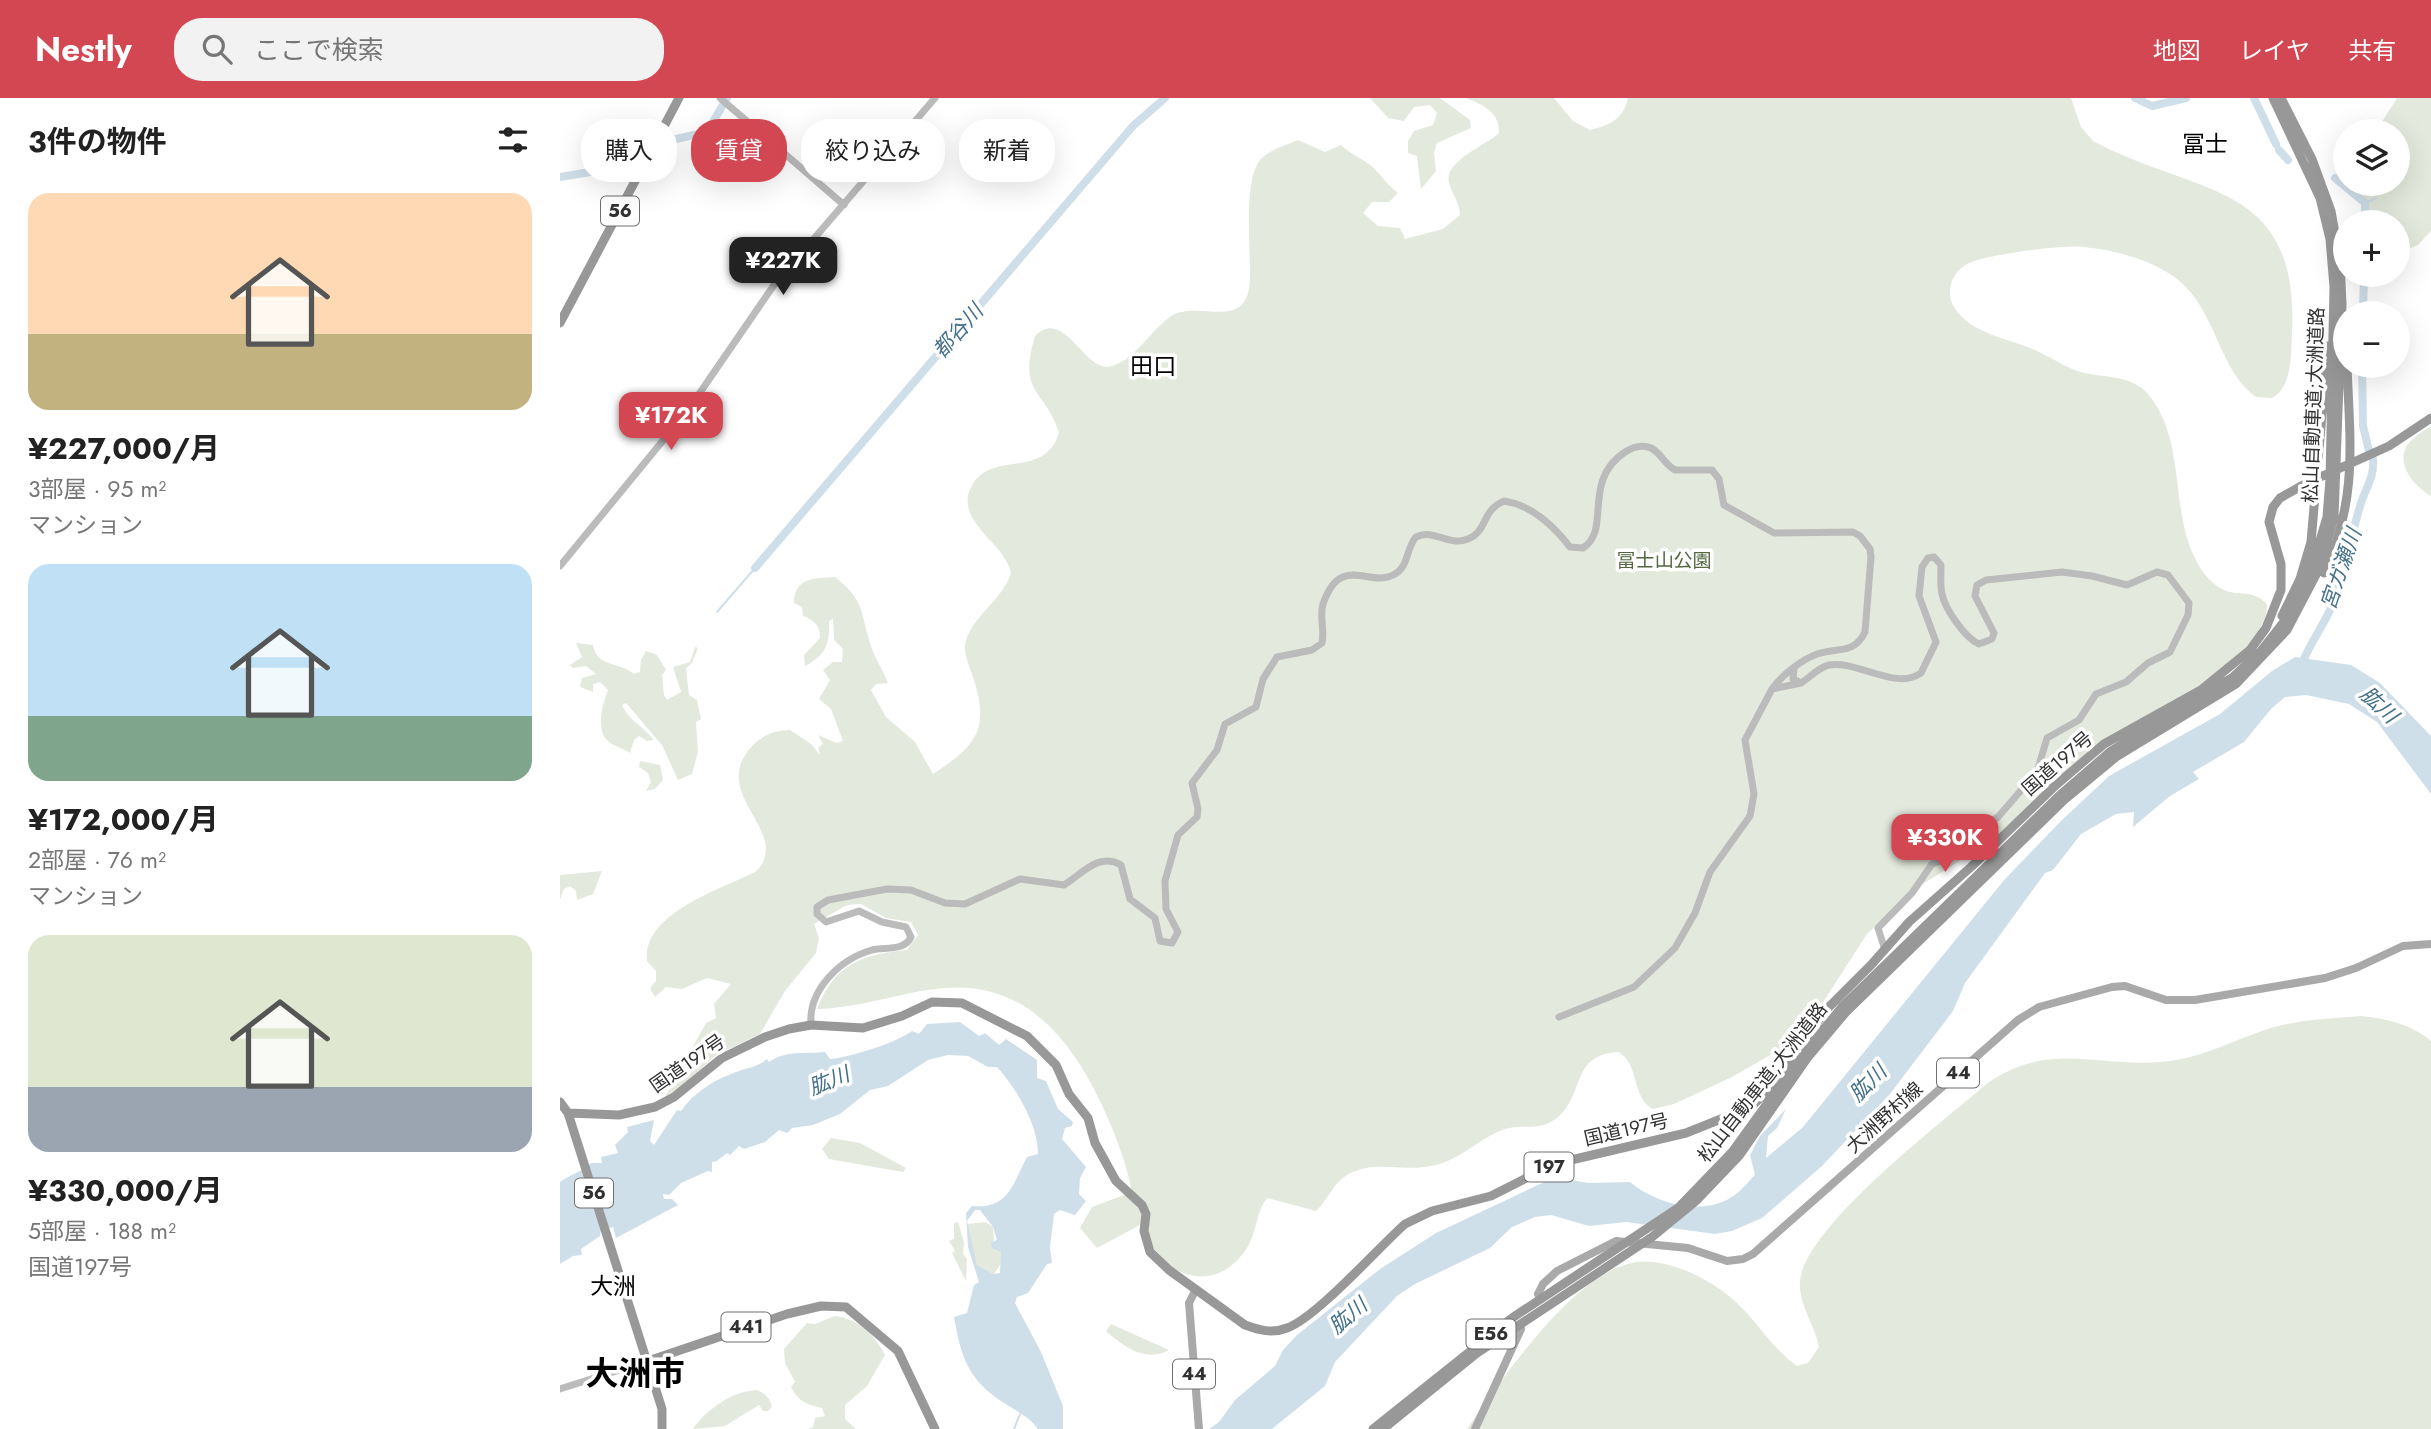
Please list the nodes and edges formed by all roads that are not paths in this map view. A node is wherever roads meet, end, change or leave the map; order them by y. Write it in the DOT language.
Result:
graph roads {
  1 [pos="679,98"];
  2 [pos="720,98"];
  3 [pos="935,98"];
  4 [pos="2273,98"];
  5 [pos="2281,98"];
  6 [pos="844,205"];
  7 [pos="2333,226"];
  8 [pos="2330,239"];
  9 [pos="2339,287"];
  10 [pos="560,323"];
  11 [pos="2348,378"];
  12 [pos="2431,418"];
  13 [pos="2352,463"];
  14 [pos="2334,466"];
  15 [pos="2334,478"];
  16 [pos="2315,480"];
  17 [pos="560,566"];
  18 [pos="2287,630"];
  19 [pos="2261,651"];
  20 [pos="1794,670"];
  21 [pos="1801,683"];
  22 [pos="1772,689"];
  23 [pos="2431,944"];
  24 [pos="1885,950"];
  25 [pos="1559,1017"];
  26 [pos="811,1025"];
  27 [pos="560,1102"];
  28 [pos="568,1113"];
  29 [pos="1748,1138"];
  30 [pos="1196,1289"];
  31 [pos="1538,1294"];
  32 [pos="1521,1329"];
  33 [pos="648,1361"];
  34 [pos="560,1389"];
  35 [pos="1415,1398"];
  36 [pos="662,1429"];
  37 [pos="935,1429"];
  38 [pos="1199,1429"];
  39 [pos="1366,1429"];
  40 [pos="1373,1429"];
  41 [pos="1383,1429"];
  42 [pos="1389,1429"];
  43 [pos="1475,1429"];
  1 -- 10 [label="highway, 56"];
  2 -- 6 [label="street"];
  3 -- 6 [label="street"];
  4 -- 8 [label="highway, 松山自動車道;大洲道路 / E56"];
  5 -- 7 [label="highway, 松山自動車道;大洲道路 / E56"];
  6 -- 17 [label="street"];
  8 -- 14 [label="highway, 松山自動車道;大洲道路 / E56"];
  8 -- 16 [label="highway"];
  9 -- 14 [label="highway, 松山自動車道;大洲道路 / E56"];
  11 -- 13 [label="highway"];
  12 -- 13 [label="highway, 国道197号 / 197"];
  13 -- 16 [label="highway, 国道197号 / 197"];
  13 -- 18 [label="highway"];
  14 -- 15 [label="highway, 松山自動車道;大洲道路 / E56"];
  15 -- 18 [label="highway, 松山自動車道;大洲道路 / E56"];
  15 -- 19 [label="highway, 松山自動車道;大洲道路 / E56"];
  16 -- 19 [label="highway"];
  16 -- 24 [label="highway, 国道197号 / 197"];
  18 -- 29 [label="highway, 松山自動車道;大洲道路 / E56"];
  19 -- 29 [label="highway, 松山自動車道;大洲道路 / E56"];
  20 -- 21 [label="street"];
  20 -- 22 [label="street"];
  20 -- 26 [label="street"];
  21 -- 22 [label="street"];
  21 -- 24 [label="street"];
  22 -- 25 [label="street"];
  23 -- 31 [label="main road, 大洲野村線 / 44"];
  24 -- 30 [label="highway, 国道197号 / 197"];
  26 -- 28 [label="highway, 国道197号 / 197"];
  26 -- 30 [label="highway, 国道197号 / 197"];
  27 -- 28 [label="highway, 56"];
  28 -- 33 [label="highway, 56"];
  29 -- 35 [label="highway, 松山自動車道;大洲道路 / E56"];
  30 -- 38 [label="main road, 44"];
  32 -- 43 [label="main road"];
  33 -- 34 [label="street"];
  33 -- 36 [label="highway, 56"];
  33 -- 37 [label="highway, 441"];
  35 -- 39 [label="highway"];
  35 -- 40 [label="highway, 松山自動車道;大洲道路 / E56"];
  35 -- 41 [label="highway, 松山自動車道;大洲道路 / E56"];
  35 -- 42 [label="highway"];
}
